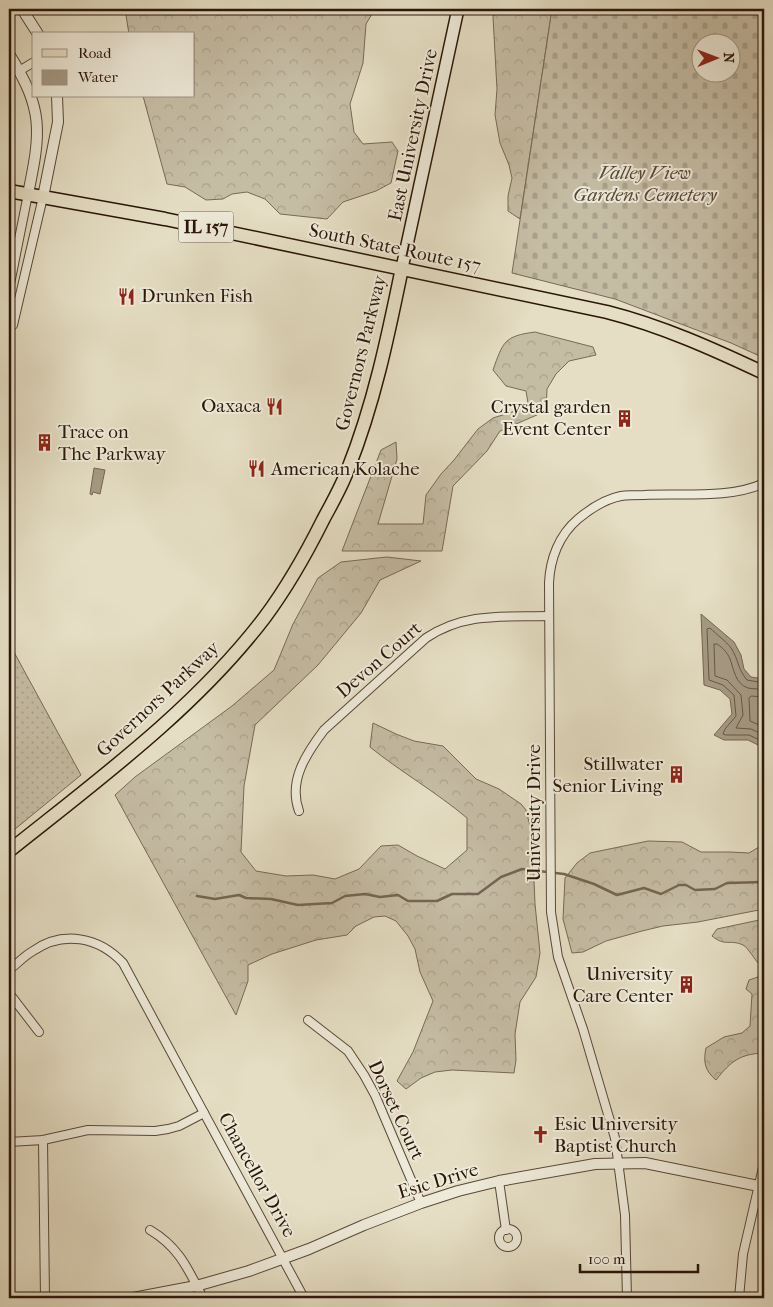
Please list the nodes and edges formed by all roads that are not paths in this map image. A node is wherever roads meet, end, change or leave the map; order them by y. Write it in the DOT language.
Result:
graph roads {
  1 [pos="22,9"];
  2 [pos="458,9"];
  3 [pos="37,32"];
  4 [pos="9,54"];
  5 [pos="32,63"];
  6 [pos="19,71"];
  7 [pos="32,97"];
  8 [pos="32,98"];
  9 [pos="57,98"];
  10 [pos="9,191"];
  11 [pos="28,194"];
  12 [pos="44,197"];
  13 [pos="402,268"];
  14 [pos="9,289"];
  15 [pos="13,325"];
  16 [pos="764,373"];
  17 [pos="764,483"];
  18 [pos="549,616"];
  19 [pos="299,812"];
  20 [pos="9,851"];
  21 [pos="9,970"];
  22 [pos="9,993"];
  23 [pos="308,1020"];
  24 [pos="39,1032"];
  25 [pos="204,1113"];
  26 [pos="43,1140"];
  27 [pos="9,1142"];
  28 [pos="619,1163"];
  29 [pos="764,1163"];
  30 [pos="499,1181"];
  31 [pos="761,1187"];
  32 [pos="421,1203"];
  33 [pos="150,1230"];
  34 [pos="506,1230"];
  35 [pos="283,1259"];
  36 [pos="196,1286"];
  37 [pos="45,1298"];
  38 [pos="133,1298"];
  39 [pos="202,1298"];
  40 [pos="304,1298"];
  41 [pos="627,1298"];
  42 [pos="739,1298"];
  1 -- 3 [label="street"];
  2 -- 13 [label="main road, East University Drive"];
  4 -- 6 [label="street"];
  5 -- 6 [label="street"];
  6 -- 7 [label="street"];
  8 -- 11 [label="street"];
  9 -- 12 [label="street"];
  10 -- 11 [label="main road, South State Route 157 / IL 157"];
  11 -- 12 [label="main road, South State Route 157 / IL 157"];
  11 -- 14 [label="street"];
  12 -- 13 [label="main road, South State Route 157 / IL 157"];
  12 -- 15 [label="street"];
  13 -- 16 [label="main road, South State Route 157 / IL 157"];
  13 -- 20 [label="main road, Governors Parkway"];
  17 -- 18 [label="street, University Drive"];
  18 -- 19 [label="street, Devon Court"];
  18 -- 28 [label="street, University Drive"];
  21 -- 25 [label="street"];
  22 -- 24 [label="street"];
  23 -- 32 [label="street, Dorset Court"];
  25 -- 26 [label="street, Chancellor Drive"];
  25 -- 35 [label="street, Chancellor Drive"];
  26 -- 27 [label="street, Chancellor Drive"];
  26 -- 37 [label="street"];
  28 -- 30 [label="street, Esic Drive"];
  28 -- 31 [label="street, Esic Drive"];
  28 -- 41 [label="street, University Drive"];
  29 -- 31 [label="street"];
  30 -- 32 [label="street, Esic Drive"];
  30 -- 34 [label="street"];
  31 -- 42 [label="street"];
  32 -- 35 [label="street, Esic Drive"];
  33 -- 36 [label="street"];
  35 -- 36 [label="street, Esic Drive"];
  35 -- 40 [label="street, Chancellor Drive"];
  36 -- 38 [label="street, Esic Drive"];
  36 -- 39 [label="street"];
}
